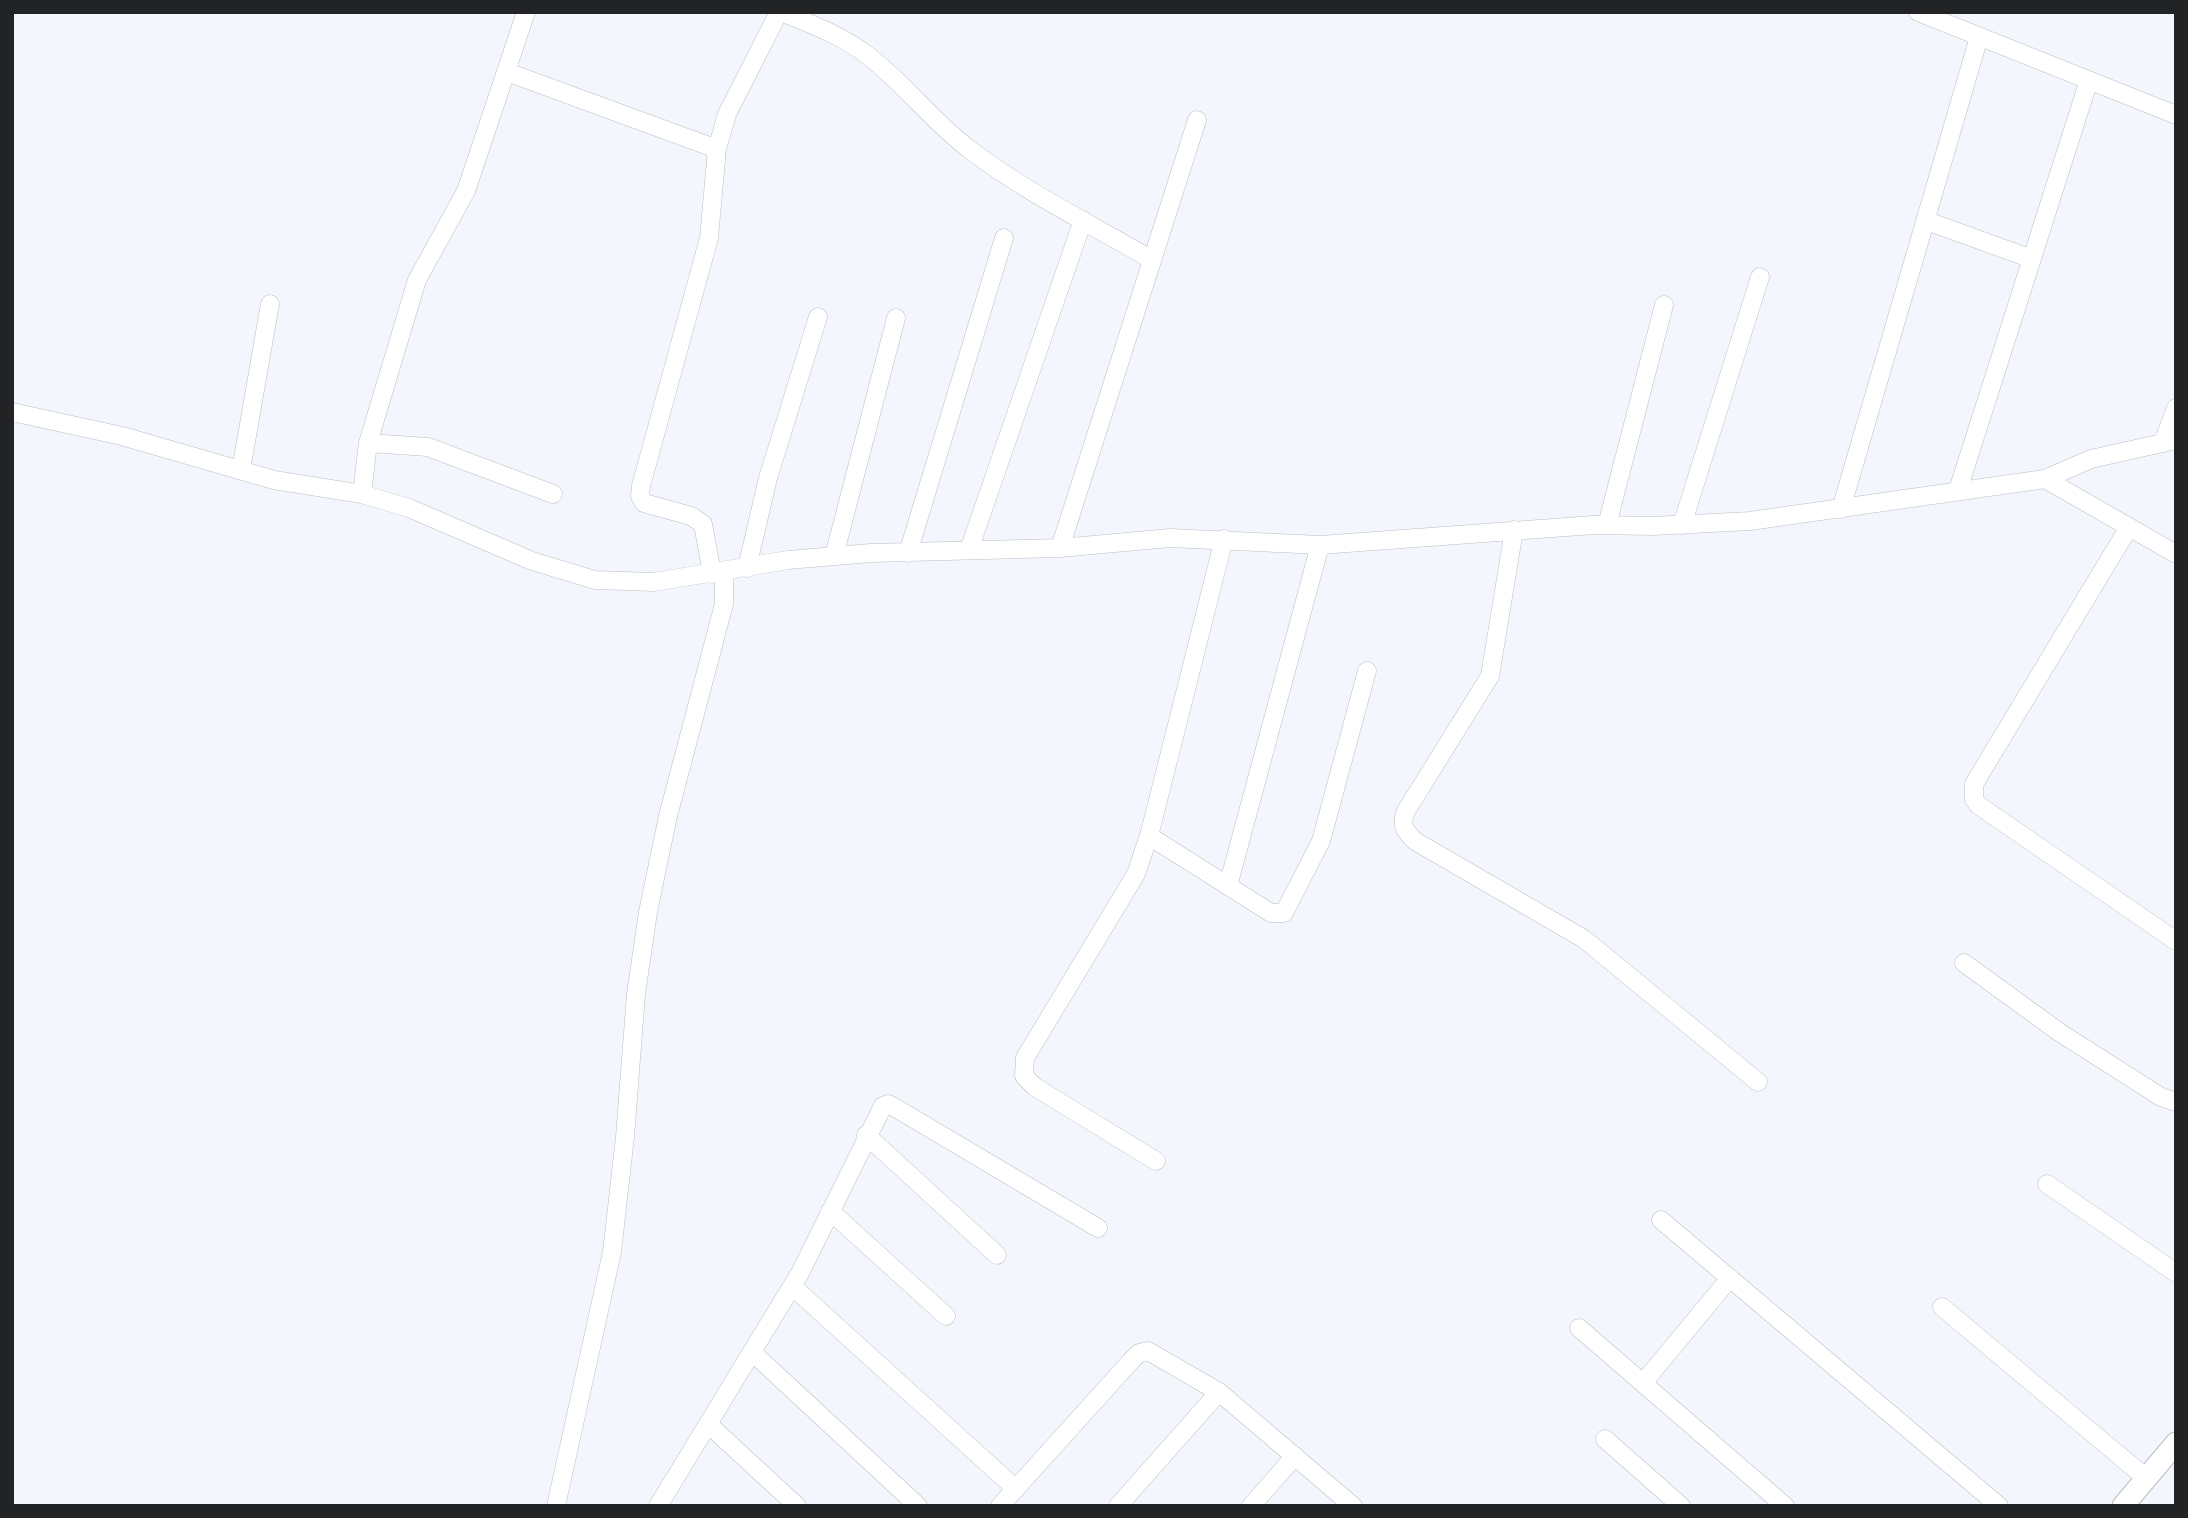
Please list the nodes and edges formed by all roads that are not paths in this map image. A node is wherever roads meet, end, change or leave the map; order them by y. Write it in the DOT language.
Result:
graph roads {
  1 [pos="526,12"];
  2 [pos="780,12"];
  3 [pos="1918,12"];
  4 [pos="1940,17"];
  5 [pos="1979,37"];
  6 [pos="507,72"];
  7 [pos="2089,80"];
  8 [pos="2176,115"];
  9 [pos="1196,120"];
  10 [pos="717,149"];
  11 [pos="1083,220"];
  12 [pos="1927,221"];
  13 [pos="1004,238"];
  14 [pos="2032,259"];
  15 [pos="1152,260"];
  16 [pos="1760,277"];
  17 [pos="270,304"];
  18 [pos="1664,305"];
  19 [pos="818,317"];
  20 [pos="896,318"];
  21 [pos="2176,408"];
  22 [pos="12,412"];
  23 [pos="2170,441"];
  24 [pos="368,443"];
  25 [pos="242,470"];
  26 [pos="2045,479"];
  27 [pos="1958,490"];
  28 [pos="362,494"];
  29 [pos="553,494"];
  30 [pos="1841,509"];
  31 [pos="1607,525"];
  32 [pos="1682,525"];
  33 [pos="2129,527"];
  34 [pos="1514,530"];
  35 [pos="1224,539"];
  36 [pos="1320,545"];
  37 [pos="1060,548"];
  38 [pos="969,550"];
  39 [pos="908,553"];
  40 [pos="2176,554"];
  41 [pos="834,556"];
  42 [pos="747,568"];
  43 [pos="718,573"];
  44 [pos="1367,671"];
  45 [pos="1149,836"];
  46 [pos="1228,886"];
  47 [pos="2176,941"];
  48 [pos="1964,963"];
  49 [pos="1758,1082"];
  50 [pos="2176,1102"];
  51 [pos="866,1135"];
  52 [pos="1156,1161"];
  53 [pos="2047,1184"];
  54 [pos="830,1211"];
  55 [pos="1661,1220"];
  56 [pos="1098,1228"];
  57 [pos="997,1255"];
  58 [pos="2176,1273"];
  59 [pos="1730,1278"];
  60 [pos="792,1286"];
  61 [pos="1942,1307"];
  62 [pos="946,1317"];
  63 [pos="1579,1328"];
  64 [pos="752,1352"];
  65 [pos="1643,1383"];
  66 [pos="1219,1392"];
  67 [pos="708,1424"];
  68 [pos="1605,1439"];
  69 [pos="2176,1443"];
  70 [pos="1295,1456"];
  71 [pos="2146,1478"];
  72 [pos="1016,1489"];
  73 [pos="660,1505"];
  74 [pos="556,1506"];
  75 [pos="797,1506"];
  76 [pos="918,1506"];
  77 [pos="1000,1506"];
  78 [pos="1118,1506"];
  79 [pos="1251,1506"];
  80 [pos="1353,1506"];
  81 [pos="1681,1506"];
  82 [pos="1785,1506"];
  83 [pos="1999,1506"];
  84 [pos="2123,1506"];
  1 -- 6 [label="street"];
  2 -- 10 [label="street"];
  2 -- 11 [label="street"];
  3 -- 4 [label="street"];
  4 -- 5 [label="street"];
  5 -- 7 [label="street"];
  5 -- 12 [label="street"];
  6 -- 10 [label="street"];
  6 -- 24 [label="street"];
  7 -- 8 [label="street"];
  7 -- 14 [label="street"];
  9 -- 15 [label="street"];
  10 -- 43 [label="street"];
  11 -- 15 [label="street"];
  11 -- 38 [label="street"];
  12 -- 14 [label="street"];
  12 -- 30 [label="street"];
  13 -- 39 [label="street"];
  14 -- 27 [label="street"];
  15 -- 37 [label="street"];
  16 -- 32 [label="street"];
  17 -- 25 [label="street"];
  18 -- 31 [label="street"];
  19 -- 42 [label="street"];
  20 -- 41 [label="street"];
  21 -- 23 [label="street"];
  22 -- 25 [label="street"];
  23 -- 26 [label="street"];
  24 -- 28 [label="street"];
  24 -- 29 [label="street"];
  25 -- 28 [label="street"];
  26 -- 27 [label="street"];
  26 -- 33 [label="street"];
  27 -- 30 [label="street"];
  28 -- 43 [label="street"];
  30 -- 32 [label="street"];
  31 -- 32 [label="street"];
  31 -- 34 [label="street"];
  33 -- 40 [label="street"];
  33 -- 47 [label="street"];
  34 -- 36 [label="street"];
  34 -- 49 [label="street"];
  35 -- 36 [label="street"];
  35 -- 37 [label="street"];
  35 -- 45 [label="street"];
  36 -- 46 [label="street"];
  37 -- 38 [label="street"];
  38 -- 39 [label="street"];
  39 -- 41 [label="street"];
  41 -- 42 [label="street"];
  42 -- 43 [label="street"];
  43 -- 74 [label="street"];
  44 -- 46 [label="street"];
  45 -- 46 [label="street"];
  45 -- 52 [label="street"];
  48 -- 50 [label="street"];
  51 -- 54 [label="street"];
  51 -- 56 [label="street"];
  51 -- 57 [label="street"];
  53 -- 58 [label="street"];
  54 -- 60 [label="street"];
  54 -- 62 [label="street"];
  55 -- 59 [label="street"];
  59 -- 65 [label="street"];
  59 -- 83 [label="street"];
  60 -- 64 [label="street"];
  60 -- 72 [label="street"];
  61 -- 71 [label="street"];
  63 -- 65 [label="street"];
  64 -- 67 [label="street"];
  64 -- 76 [label="street"];
  65 -- 82 [label="street"];
  66 -- 70 [label="street"];
  66 -- 72 [label="street"];
  66 -- 78 [label="street"];
  67 -- 73 [label="street"];
  67 -- 75 [label="street"];
  68 -- 81 [label="street"];
  69 -- 71 [label="street"];
  70 -- 79 [label="street"];
  70 -- 80 [label="street"];
  71 -- 84 [label="street"];
  72 -- 77 [label="street"];
}
